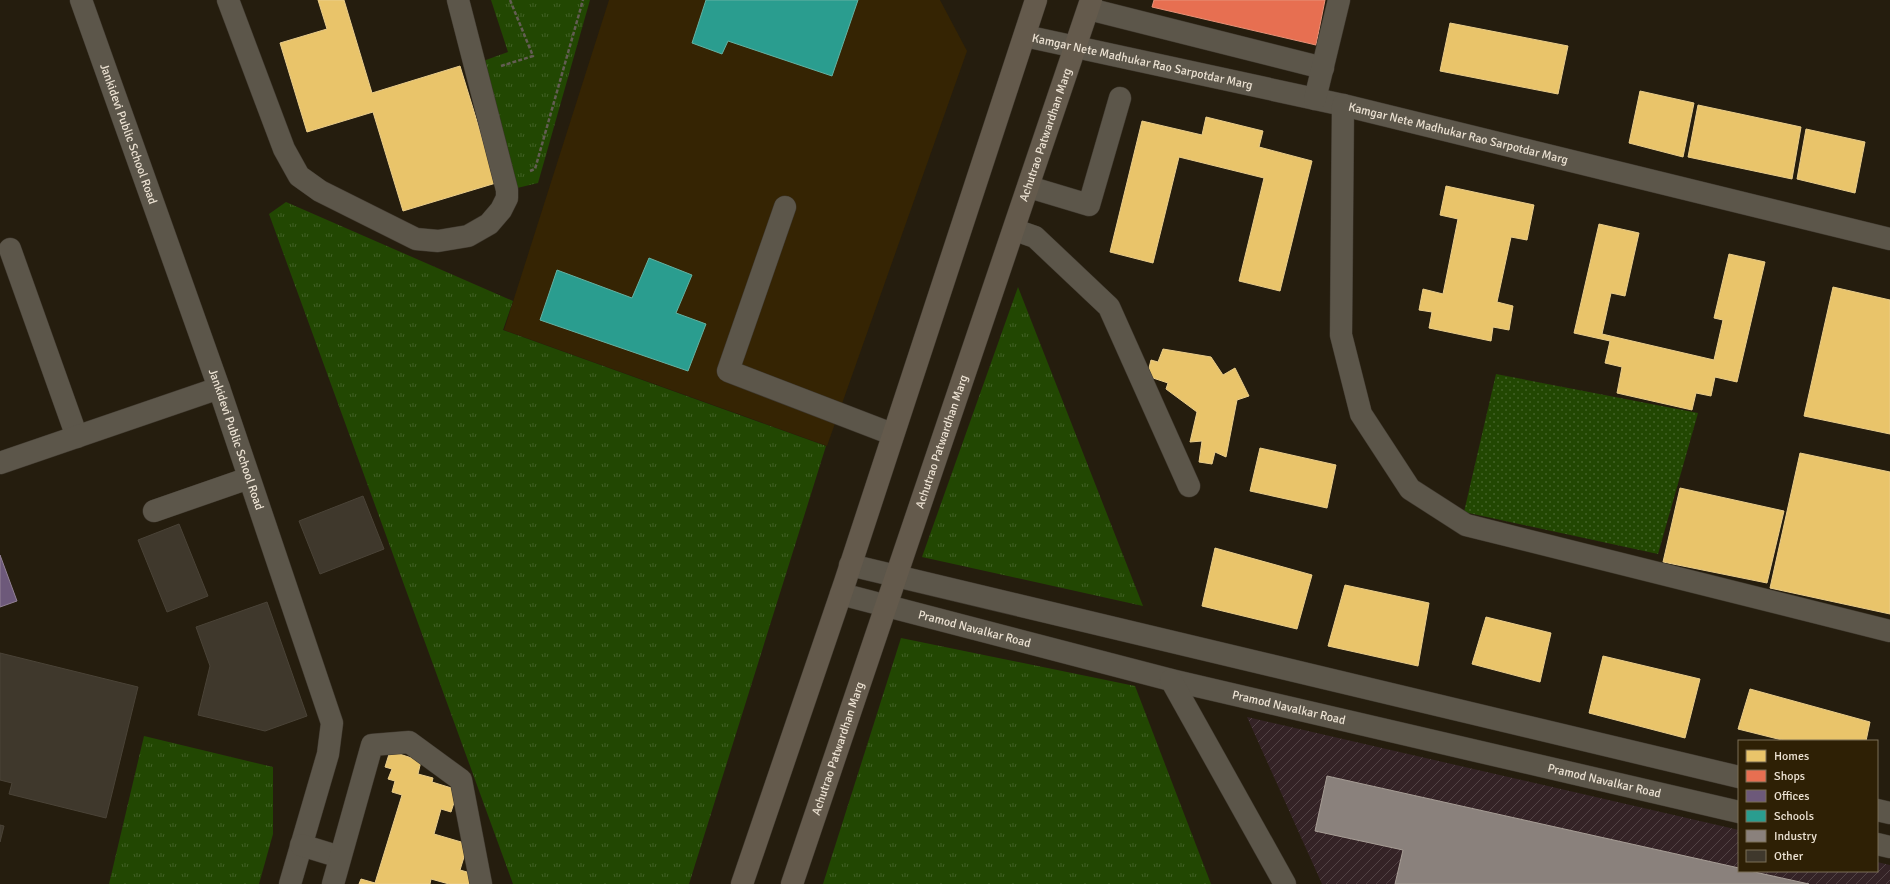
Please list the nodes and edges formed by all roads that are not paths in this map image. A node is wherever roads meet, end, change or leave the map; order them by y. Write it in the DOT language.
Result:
graph roads {
  1 [pos="81,0"];
  2 [pos="228,0"];
  3 [pos="458,0"];
  4 [pos="1036,0"];
  5 [pos="1339,0"];
  6 [pos="1090,4"];
  7 [pos="1024,36"];
  8 [pos="1076,47"];
  9 [pos="1322,68"];
  10 [pos="1120,98"];
  11 [pos="1315,99"];
  12 [pos="1343,105"];
  13 [pos="1029,187"];
  14 [pos="785,207"];
  15 [pos="1015,230"];
  16 [pos="1890,239"];
  17 [pos="10,249"];
  18 [pos="219,388"];
  19 [pos="892,434"];
  20 [pos="77,437"];
  21 [pos="0,463"];
  22 [pos="249,478"];
  23 [pos="1189,486"];
  24 [pos="154,511"];
  25 [pos="850,565"];
  26 [pos="898,577"];
  27 [pos="840,594"];
  28 [pos="887,606"];
  29 [pos="1890,631"];
  30 [pos="1172,680"];
  31 [pos="1738,777"];
  32 [pos="1878,810"];
  33 [pos="1738,812"];
  34 [pos="1890,813"];
  35 [pos="1878,844"];
  36 [pos="301,845"];
  37 [pos="1890,847"];
  38 [pos="340,857"];
  39 [pos="290,884"];
  40 [pos="333,884"];
  41 [pos="481,884"];
  42 [pos="742,884"];
  43 [pos="792,884"];
  44 [pos="1285,884"];
  1 -- 18 [label="street, Jankidevi Public School Road"];
  2 -- 3 [label="street"];
  4 -- 7 [label="main road"];
  5 -- 9 [label="street"];
  6 -- 8 [label="main road, Achutrao Patwardhan Marg"];
  6 -- 9 [label="street"];
  7 -- 8 [label="street, Kamgar Nete Madhukar Rao Sarpotdar Marg"];
  7 -- 19 [label="main road"];
  8 -- 11 [label="street, Kamgar Nete Madhukar Rao Sarpotdar Marg"];
  8 -- 13 [label="main road, Achutrao Patwardhan Marg"];
  9 -- 11 [label="street"];
  10 -- 13 [label="street"];
  11 -- 12 [label="street, Kamgar Nete Madhukar Rao Sarpotdar Marg"];
  12 -- 16 [label="street, Kamgar Nete Madhukar Rao Sarpotdar Marg"];
  12 -- 29 [label="street"];
  13 -- 15 [label="main road, Achutrao Patwardhan Marg"];
  14 -- 19 [label="street"];
  15 -- 23 [label="street"];
  15 -- 26 [label="main road, Achutrao Patwardhan Marg"];
  17 -- 20 [label="street"];
  18 -- 20 [label="street"];
  18 -- 22 [label="street, Jankidevi Public School Road"];
  19 -- 25 [label="main road"];
  20 -- 21 [label="street"];
  22 -- 24 [label="street"];
  22 -- 36 [label="street, Jankidevi Public School Road"];
  25 -- 26 [label="street"];
  25 -- 27 [label="main road"];
  26 -- 28 [label="main road, Achutrao Patwardhan Marg"];
  26 -- 31 [label="street"];
  27 -- 28 [label="street, Pramod Navalkar Road"];
  27 -- 42 [label="main road"];
  28 -- 30 [label="street, Pramod Navalkar Road"];
  28 -- 43 [label="main road, Achutrao Patwardhan Marg"];
  30 -- 33 [label="street, Pramod Navalkar Road"];
  30 -- 44 [label="street"];
  32 -- 34 [label="street"];
  35 -- 37 [label="street"];
  36 -- 38 [label="street"];
  36 -- 39 [label="street, Jankidevi Public School Road"];
  38 -- 40 [label="street"];
  38 -- 41 [label="street"];
}
